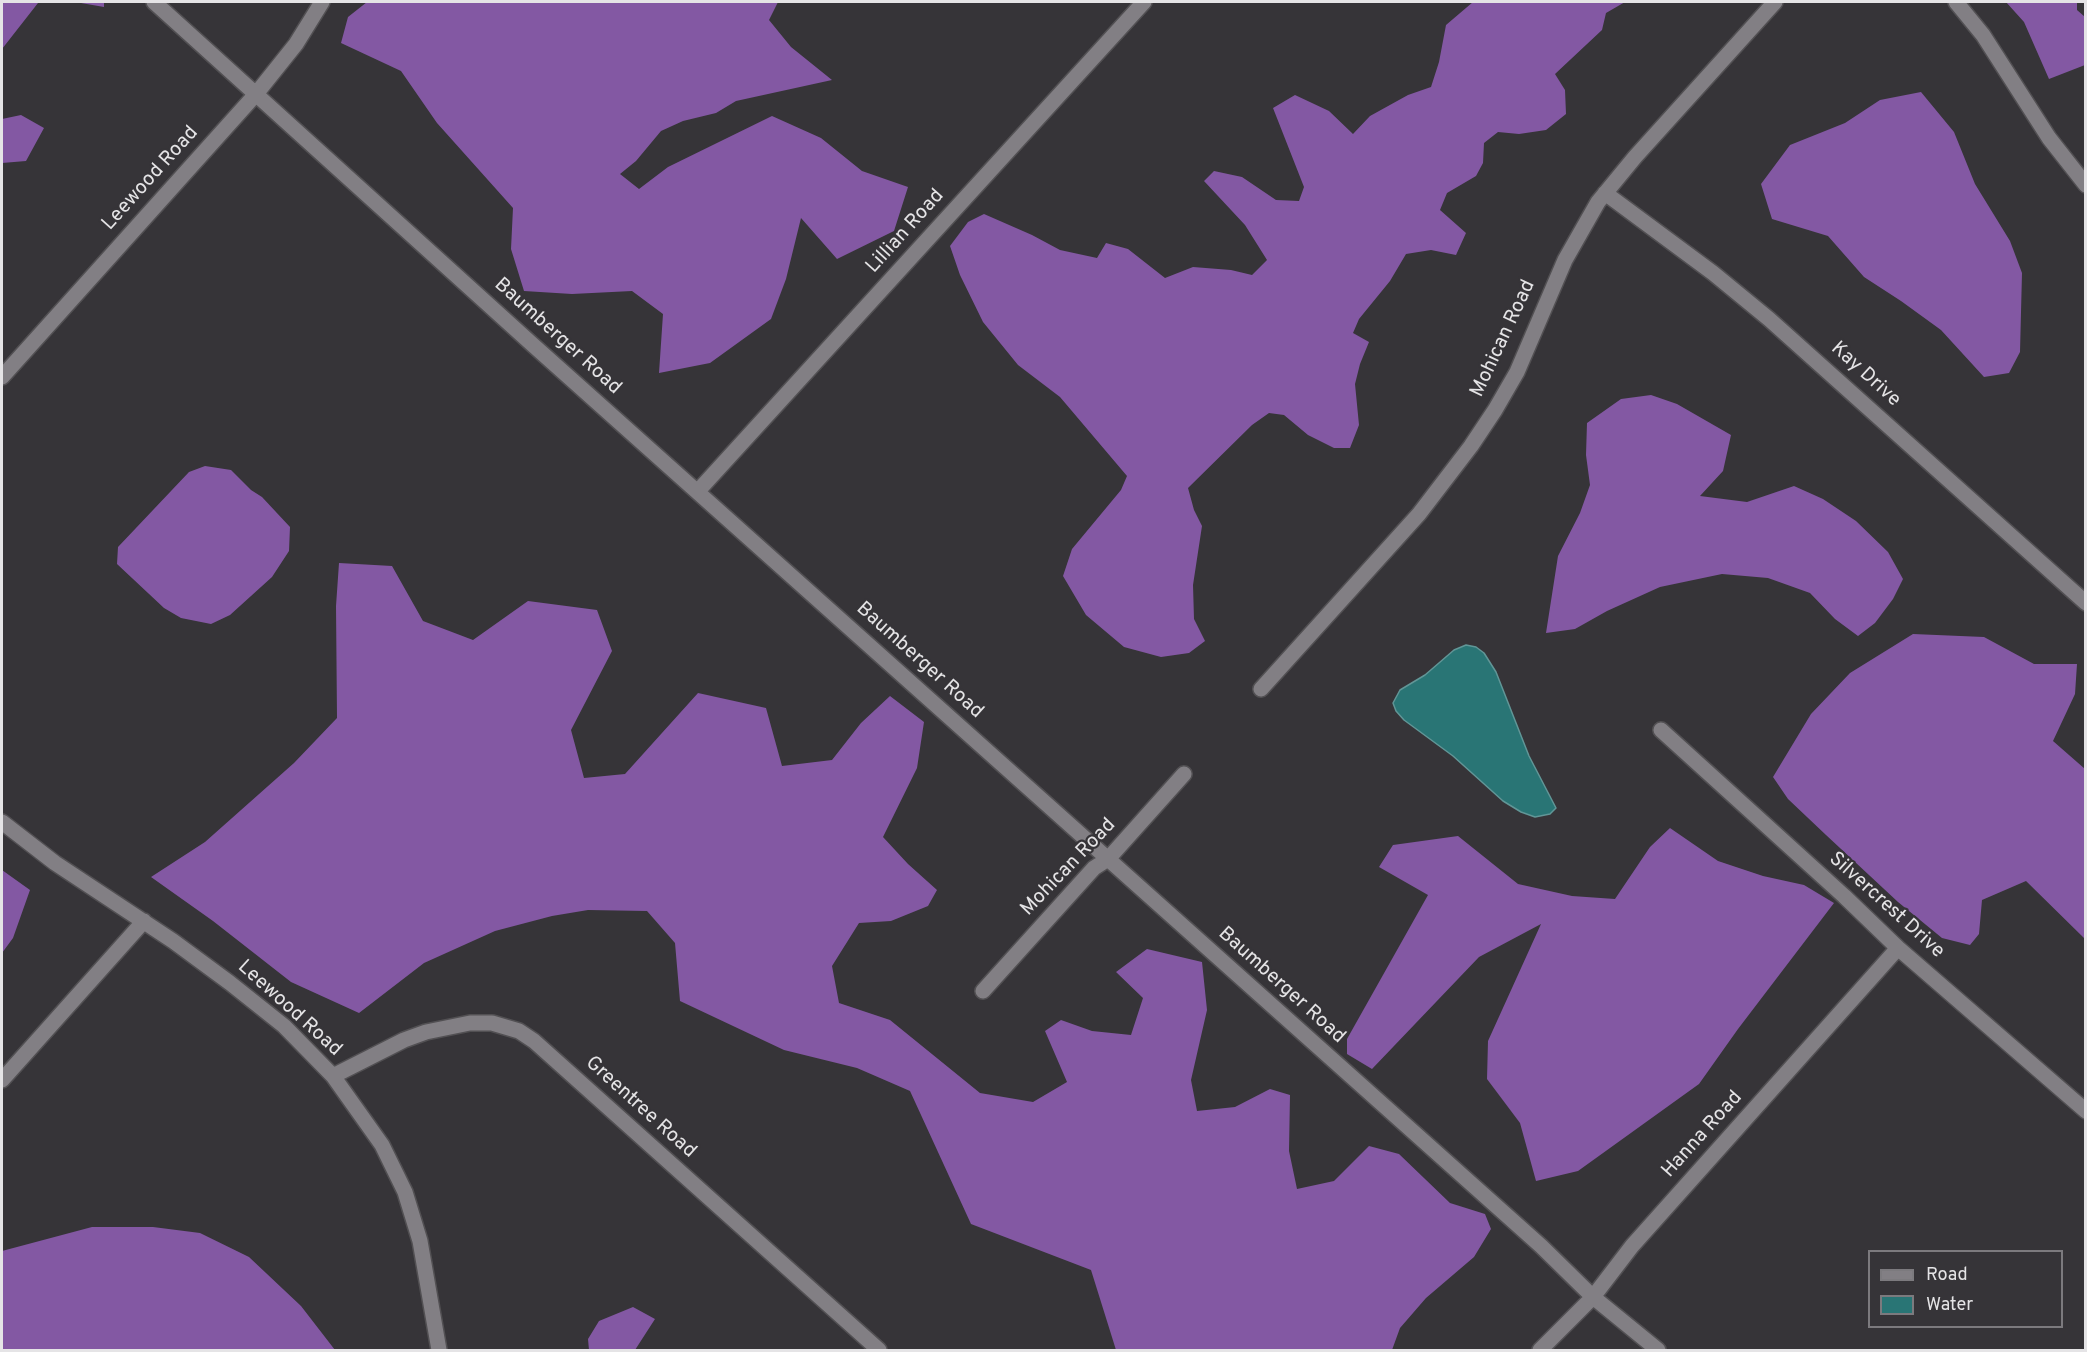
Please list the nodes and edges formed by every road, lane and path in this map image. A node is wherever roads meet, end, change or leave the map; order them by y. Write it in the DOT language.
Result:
graph roads {
  1 [pos="154,2"];
  2 [pos="322,2"];
  3 [pos="1144,2"];
  4 [pos="1775,2"];
  5 [pos="1956,2"];
  6 [pos="256,94"];
  7 [pos="2085,185"];
  8 [pos="1605,193"];
  9 [pos="2,377"];
  10 [pos="698,491"];
  11 [pos="2085,603"];
  12 [pos="1261,689"];
  13 [pos="1661,730"];
  14 [pos="1184,774"];
  15 [pos="2,822"];
  16 [pos="1108,860"];
  17 [pos="144,921"];
  18 [pos="1898,948"];
  19 [pos="983,990"];
  20 [pos="333,1076"];
  21 [pos="2,1080"];
  22 [pos="2083,1103"];
  23 [pos="1593,1297"];
  24 [pos="439,1350"];
  25 [pos="879,1350"];
  26 [pos="1540,1350"];
  27 [pos="1658,1350"];
  1 -- 6 [label="street, Baumberger Road"];
  2 -- 6 [label="street, Leewood Road"];
  3 -- 10 [label="street, Lillian Road"];
  4 -- 8 [label="street, Mohican Road"];
  5 -- 7 [label="street"];
  6 -- 9 [label="street, Leewood Road"];
  6 -- 10 [label="street, Baumberger Road"];
  8 -- 11 [label="street, Kay Drive"];
  8 -- 12 [label="street, Mohican Road"];
  10 -- 16 [label="street, Baumberger Road"];
  13 -- 18 [label="street, Silvercrest Drive"];
  14 -- 16 [label="street, Mohican Road"];
  15 -- 17 [label="street, Leewood Road"];
  16 -- 19 [label="street, Mohican Road"];
  16 -- 23 [label="street, Baumberger Road"];
  17 -- 20 [label="street, Leewood Road"];
  17 -- 21 [label="street"];
  18 -- 22 [label="street, Silvercrest Drive"];
  18 -- 23 [label="street, Hanna Road"];
  20 -- 24 [label="street, Leewood Road"];
  20 -- 25 [label="street, Greentree Road"];
  23 -- 26 [label="street, Hanna Road"];
  23 -- 27 [label="street, Baumberger Road"];
}
